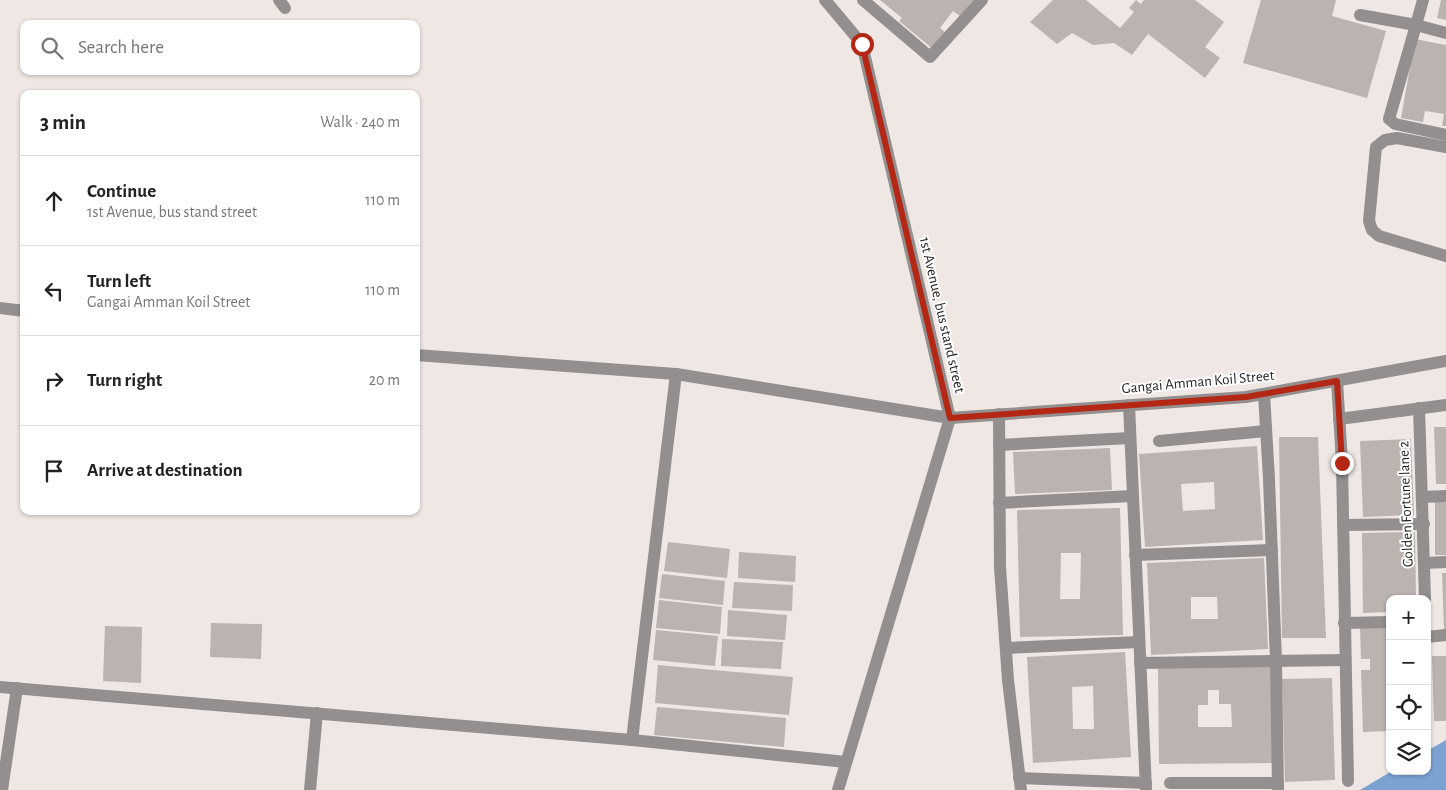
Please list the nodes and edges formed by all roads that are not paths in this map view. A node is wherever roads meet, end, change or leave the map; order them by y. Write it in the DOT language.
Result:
graph roads {
  1 [pos="825,0"];
  2 [pos="863,0"];
  3 [pos="982,0"];
  4 [pos="1423,0"];
  5 [pos="1360,14"];
  6 [pos="1416,25"];
  7 [pos="1446,33"];
  8 [pos="1446,135"];
  9 [pos="1446,147"];
  10 [pos="1446,256"];
  11 [pos="0,308"];
  12 [pos="20,310"];
  13 [pos="420,355"];
  14 [pos="1446,361"];
  15 [pos="676,374"];
  16 [pos="1337,381"];
  17 [pos="1264,394"];
  18 [pos="1129,405"];
  19 [pos="1446,405"];
  20 [pos="1419,408"];
  21 [pos="1000,414"];
  22 [pos="950,418"];
  23 [pos="1339,419"];
  24 [pos="1266,431"];
  25 [pos="1130,438"];
  26 [pos="1159,441"];
  27 [pos="1000,444"];
  28 [pos="1132,496"];
  29 [pos="1446,496"];
  30 [pos="1423,498"];
  31 [pos="1000,503"];
  32 [pos="1424,524"];
  33 [pos="1343,525"];
  34 [pos="1272,550"];
  35 [pos="1135,555"];
  36 [pos="1446,562"];
  37 [pos="1425,563"];
  38 [pos="1425,595"];
  39 [pos="1386,622"];
  40 [pos="1344,623"];
  41 [pos="1446,635"];
  42 [pos="1431,637"];
  43 [pos="1139,642"];
  44 [pos="1006,648"];
  45 [pos="1345,660"];
  46 [pos="1276,661"];
  47 [pos="1140,663"];
  48 [pos="0,687"];
  49 [pos="17,688"];
  50 [pos="318,713"];
  51 [pos="632,740"];
  52 [pos="846,762"];
  53 [pos="1348,781"];
  54 [pos="1170,783"];
  55 [pos="1020,784"];
  56 [pos="1146,786"];
  57 [pos="1278,787"];
  58 [pos="2,790"];
  59 [pos="310,790"];
  60 [pos="838,790"];
  1 -- 22 [label="street, 1st Avenue, bus stand street"];
  2 -- 3 [label="street"];
  4 -- 6 [label="street"];
  5 -- 6 [label="street"];
  6 -- 7 [label="street"];
  6 -- 8 [label="street"];
  9 -- 10 [label="street"];
  11 -- 12 [label="street"];
  13 -- 15 [label="street, Gangai Amman Koil Street"];
  14 -- 16 [label="street, Gangai Amman Koil Street"];
  15 -- 22 [label="street, Gangai Amman Koil Street"];
  15 -- 51 [label="street"];
  16 -- 17 [label="street, Gangai Amman Koil Street"];
  16 -- 23 [label="street"];
  17 -- 18 [label="street, Gangai Amman Koil Street"];
  17 -- 24 [label="street"];
  18 -- 21 [label="street, Gangai Amman Koil Street"];
  18 -- 25 [label="street"];
  19 -- 20 [label="street"];
  20 -- 23 [label="street"];
  20 -- 30 [label="street, Golden Fortune lane 2"];
  21 -- 22 [label="street, Gangai Amman Koil Street"];
  21 -- 27 [label="street"];
  22 -- 52 [label="street"];
  23 -- 33 [label="street"];
  24 -- 26 [label="street"];
  24 -- 34 [label="street"];
  25 -- 27 [label="street"];
  25 -- 28 [label="street"];
  27 -- 31 [label="street"];
  28 -- 31 [label="street"];
  28 -- 35 [label="street"];
  29 -- 30 [label="street"];
  30 -- 32 [label="street, Golden Fortune lane 2"];
  31 -- 44 [label="street"];
  32 -- 33 [label="street"];
  32 -- 37 [label="street, Golden Fortune lane 2"];
  33 -- 40 [label="street"];
  34 -- 35 [label="street"];
  34 -- 46 [label="street"];
  35 -- 43 [label="street"];
  36 -- 37 [label="street"];
  37 -- 38 [label="street, Golden Fortune lane 2"];
  39 -- 40 [label="street"];
  40 -- 45 [label="street"];
  41 -- 42 [label="street"];
  43 -- 44 [label="street"];
  43 -- 47 [label="street"];
  44 -- 55 [label="street"];
  45 -- 46 [label="street"];
  45 -- 53 [label="street"];
  46 -- 47 [label="street"];
  46 -- 57 [label="street"];
  47 -- 56 [label="street"];
  48 -- 49 [label="street"];
  49 -- 50 [label="street"];
  49 -- 58 [label="street"];
  50 -- 51 [label="street"];
  50 -- 59 [label="street"];
  51 -- 52 [label="street"];
  52 -- 60 [label="street"];
  54 -- 57 [label="street"];
  55 -- 56 [label="street"];
}
